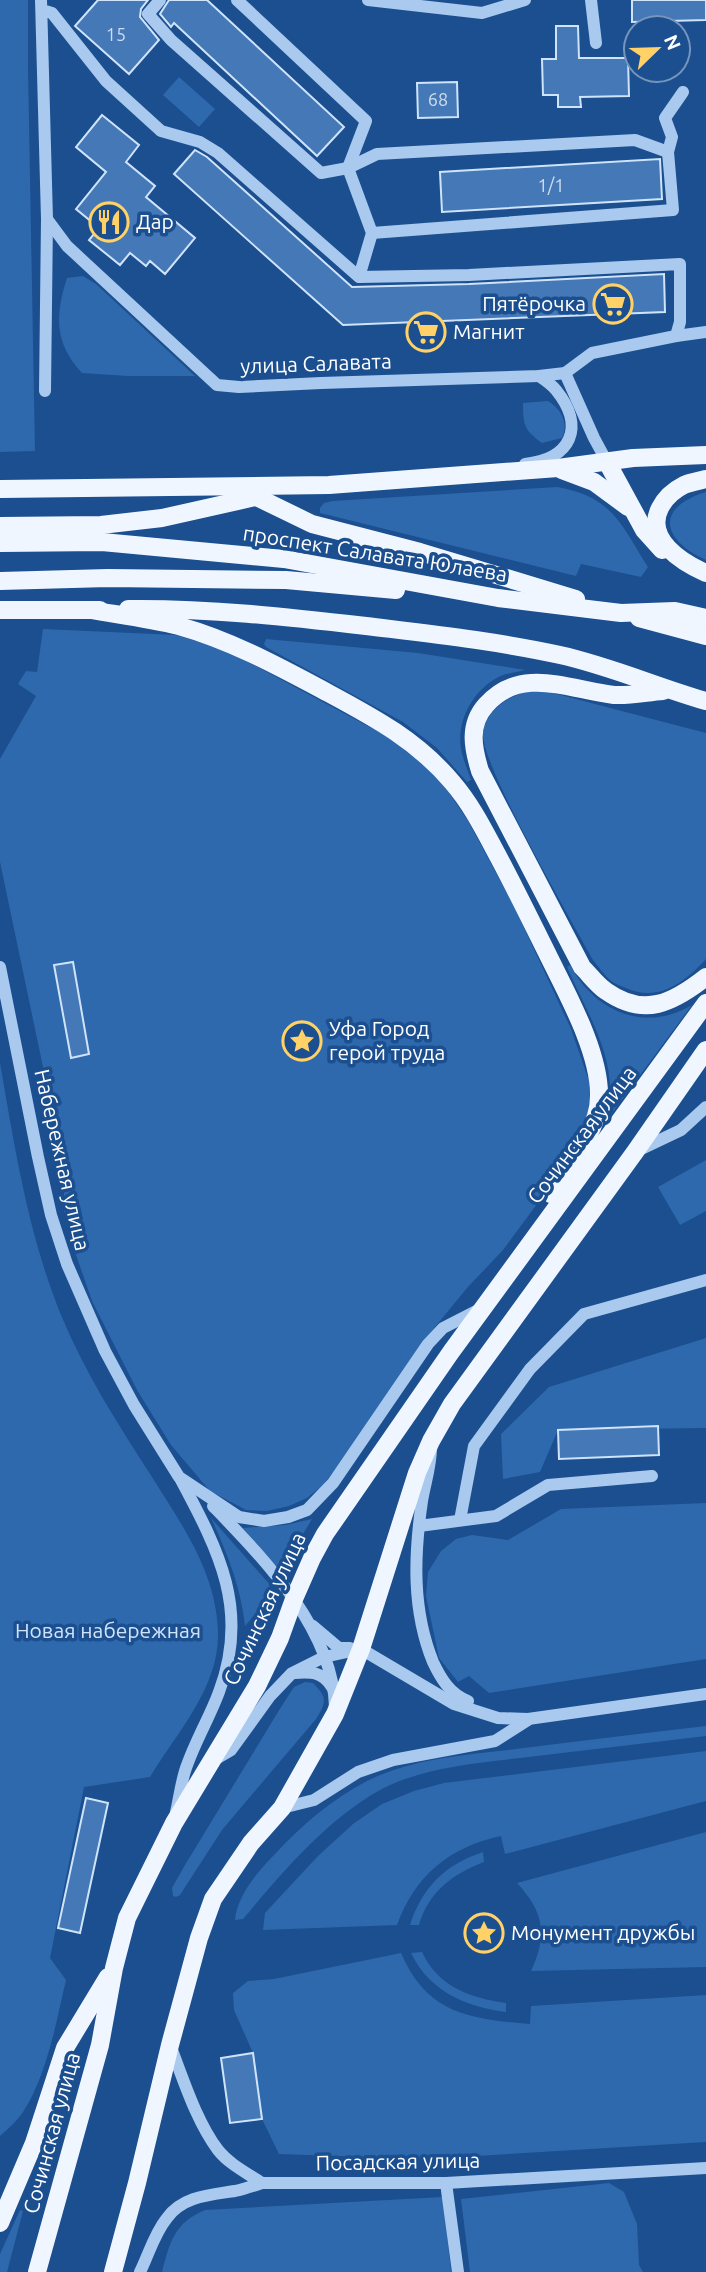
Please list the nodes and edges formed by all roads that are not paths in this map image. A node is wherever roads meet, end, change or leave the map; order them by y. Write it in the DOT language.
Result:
graph roads {
  1 [pos="160,0"];
  2 [pos="237,0"];
  3 [pos="368,0"];
  4 [pos="525,0"];
  5 [pos="591,0"];
  6 [pos="41,5"];
  7 [pos="596,43"];
  8 [pos="683,92"];
  9 [pos="668,152"];
  10 [pos="348,168"];
  11 [pos="47,219"];
  12 [pos="372,233"];
  13 [pos="359,277"];
  14 [pos="706,332"];
  15 [pos="676,336"];
  16 [pos="565,373"];
  17 [pos="539,376"];
  18 [pos="45,391"];
  19 [pos="706,455"];
  20 [pos="607,461"];
  21 [pos="558,468"];
  22 [pos="483,475"];
  23 [pos="706,479"];
  24 [pos="329,485"];
  25 [pos="235,486"];
  26 [pos="0,489"];
  27 [pos="254,497"];
  28 [pos="636,515"];
  29 [pos="0,526"];
  30 [pos="37,533"];
  31 [pos="0,543"];
  32 [pos="678,558"];
  33 [pos="706,573"];
  34 [pos="0,581"];
  35 [pos="498,598"];
  36 [pos="0,610"];
  37 [pos="91,610"];
  38 [pos="621,613"];
  39 [pos="706,618"];
  40 [pos="706,636"];
  41 [pos="669,690"];
  42 [pos="706,701"];
  43 [pos="0,967"];
  44 [pos="706,977"];
  45 [pos="706,1003"];
  46 [pos="706,1050"];
  47 [pos="706,1107"];
  48 [pos="635,1152"];
  49 [pos="523,1252"];
  50 [pos="706,1280"];
  51 [pos="484,1307"];
  52 [pos="431,1441"];
  53 [pos="652,1476"];
  54 [pos="179,1477"];
  55 [pos="201,1493"];
  56 [pos="460,1520"];
  57 [pos="419,1526"];
  58 [pos="294,1599"];
  59 [pos="309,1623"];
  60 [pos="361,1649"];
  61 [pos="324,1657"];
  62 [pos="292,1673"];
  63 [pos="334,1690"];
  64 [pos="706,1695"];
  65 [pos="335,1714"];
  66 [pos="528,1719"];
  67 [pos="211,1761"];
  68 [pos="282,1808"];
  69 [pos="174,1823"];
  70 [pos="114,1968"];
  71 [pos="170,2045"];
  72 [pos="706,2168"];
  73 [pos="262,2183"];
  74 [pos="446,2183"];
  75 [pos="0,2222"];
  76 [pos="37,2272"];
  77 [pos="113,2272"];
  78 [pos="140,2272"];
  79 [pos="458,2272"];
  1 -- 10 [label="street"];
  2 -- 10 [label="street"];
  3 -- 4 [label="street"];
  5 -- 7 [label="street"];
  6 -- 11 [label="street"];
  6 -- 13 [label="street"];
  8 -- 9 [label="street"];
  9 -- 10 [label="street"];
  9 -- 12 [label="street"];
  10 -- 12 [label="street"];
  11 -- 17 [label="street, улица Салавата"];
  11 -- 18 [label="street"];
  12 -- 13 [label="street"];
  13 -- 15 [label="street"];
  14 -- 15 [label="street"];
  15 -- 16 [label="street"];
  16 -- 17 [label="street, улица Салавата"];
  16 -- 20 [label="street"];
  17 -- 22 [label="street"];
  19 -- 20 [label="main road"];
  20 -- 21 [label="main road"];
  20 -- 28 [label="main road"];
  21 -- 22 [label="main road"];
  21 -- 28 [label="main road"];
  22 -- 24 [label="main road"];
  23 -- 32 [label="main road"];
  24 -- 25 [label="main road"];
  24 -- 27 [label="main road"];
  25 -- 26 [label="main road"];
  25 -- 27 [label="main road"];
  27 -- 30 [label="main road"];
  27 -- 38 [label="main road"];
  28 -- 32 [label="main road"];
  29 -- 30 [label="main road"];
  30 -- 31 [label="main road"];
  30 -- 35 [label="main road, проспект Салавата Юлаева"];
  32 -- 33 [label="main road"];
  34 -- 35 [label="main road"];
  35 -- 38 [label="main road, проспект Салавата Юлаева"];
  36 -- 37 [label="main road"];
  37 -- 41 [label="main road"];
  37 -- 49 [label="main road"];
  38 -- 39 [label="main road"];
  38 -- 40 [label="main road"];
  41 -- 42 [label="main road"];
  41 -- 44 [label="main road"];
  43 -- 54 [label="street, Набережная улица"];
  45 -- 49 [label="main road, Сочинская улица"];
  46 -- 48 [label="main road"];
  47 -- 48 [label="street"];
  48 -- 52 [label="main road"];
  49 -- 51 [label="main road, Сочинская улица"];
  50 -- 56 [label="street"];
  51 -- 55 [label="street"];
  51 -- 58 [label="main road, Сочинская улица"];
  52 -- 57 [label="street"];
  52 -- 60 [label="main road"];
  53 -- 56 [label="street"];
  54 -- 55 [label="street, Набережная улица"];
  54 -- 69 [label="street"];
  55 -- 58 [label="street"];
  56 -- 57 [label="street"];
  57 -- 66 [label="street"];
  58 -- 59 [label="street"];
  58 -- 67 [label="main road, Сочинская улица"];
  59 -- 60 [label="street"];
  59 -- 61 [label="street"];
  60 -- 61 [label="street"];
  60 -- 65 [label="main road"];
  60 -- 66 [label="street"];
  61 -- 62 [label="street"];
  61 -- 63 [label="street"];
  62 -- 63 [label="street"];
  62 -- 67 [label="street"];
  63 -- 65 [label="street"];
  64 -- 66 [label="street"];
  65 -- 68 [label="main road"];
  66 -- 68 [label="street"];
  67 -- 69 [label="main road, Сочинская улица"];
  68 -- 71 [label="main road"];
  69 -- 70 [label="main road, Сочинская улица"];
  70 -- 75 [label="main road"];
  70 -- 76 [label="main road, Сочинская улица"];
  71 -- 73 [label="street"];
  71 -- 77 [label="main road"];
  72 -- 74 [label="street, Посадская улица"];
  73 -- 74 [label="street, Посадская улица"];
  73 -- 78 [label="street, Посадская улица"];
  74 -- 79 [label="street"];
}
